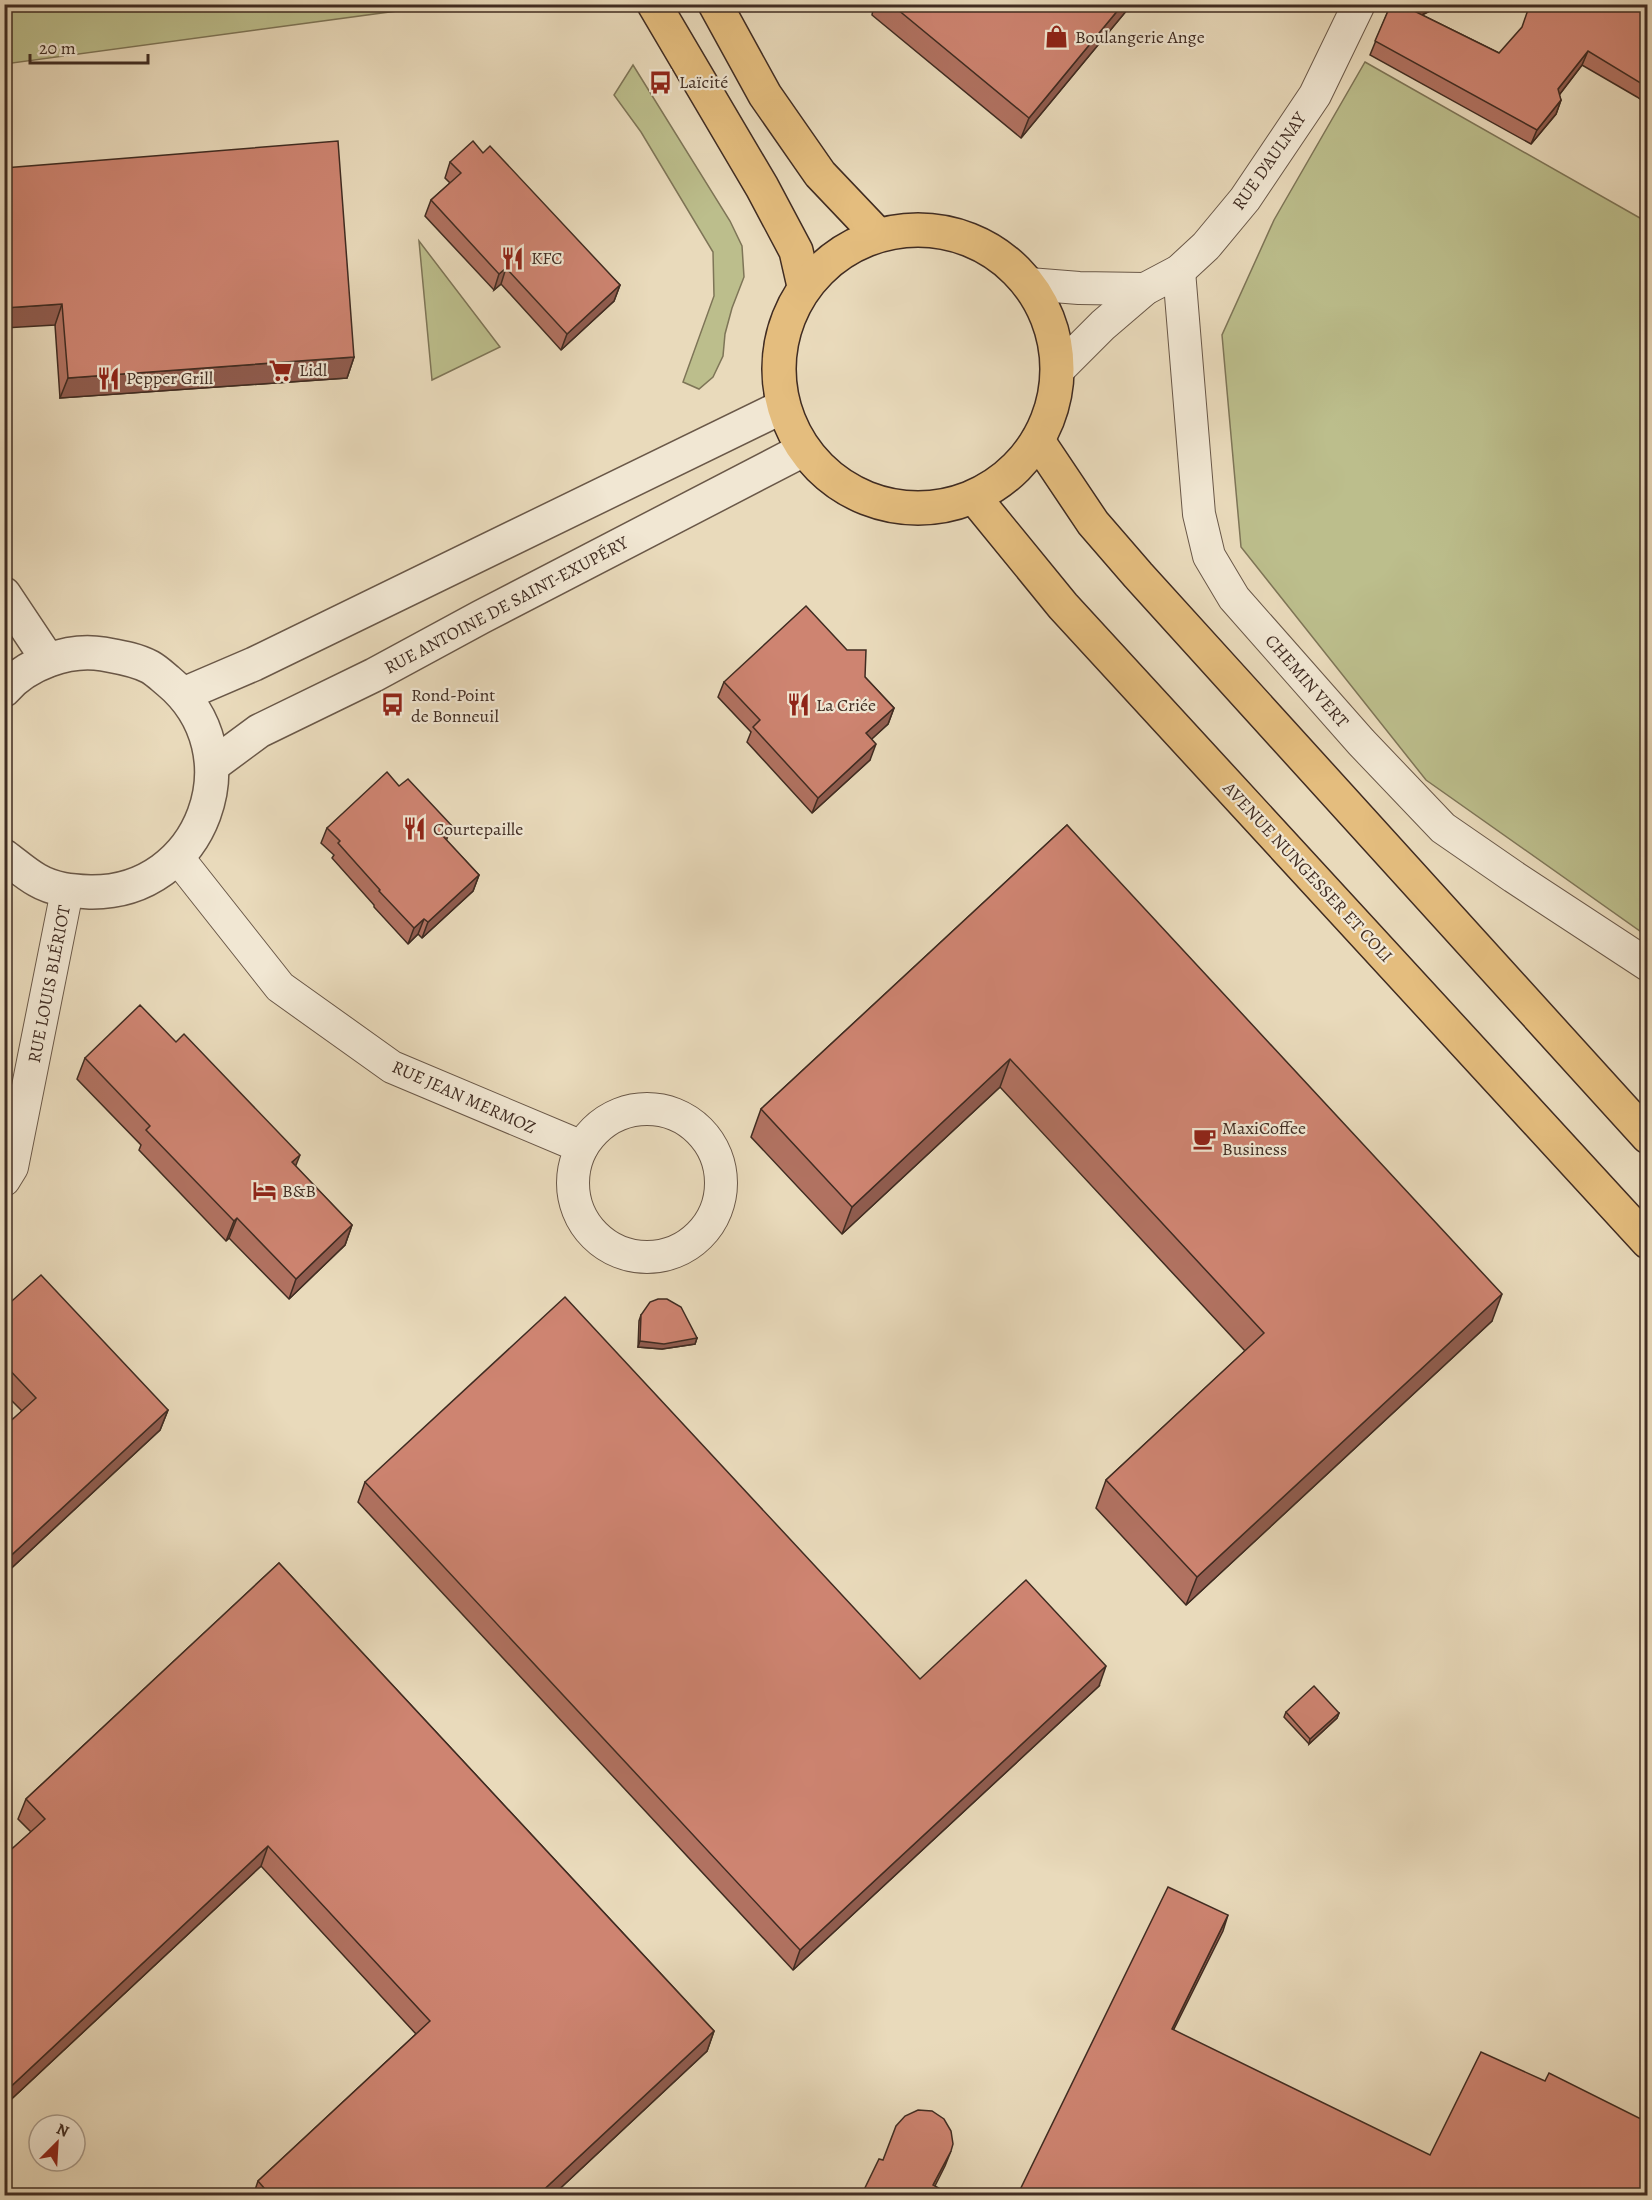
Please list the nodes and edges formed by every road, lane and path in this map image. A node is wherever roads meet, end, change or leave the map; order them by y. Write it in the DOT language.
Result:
graph roads {
  1 [pos="654,4"];
  2 [pos="715,4"];
  3 [pos="1359,4"];
  4 [pos="878,235"];
  5 [pos="1179,271"];
  6 [pos="1029,284"];
  7 [pos="804,286"];
  8 [pos="1145,289"];
  9 [pos="1058,370"];
  10 [pos="782,407"];
  11 [pos="1038,441"];
  12 [pos="803,450"];
  13 [pos="974,497"];
  14 [pos="4,594"];
  15 [pos="48,660"];
  16 [pos="4,690"];
  17 [pos="184,694"];
  18 [pos="213,765"];
  19 [pos="4,856"];
  20 [pos="178,858"];
  21 [pos="67,891"];
  22 [pos="1647,965"];
  23 [pos="1647,1137"];
  24 [pos="582,1147"];
  25 [pos="4,1180"];
  26 [pos="1647,1242"];
  1 -- 7 [label="main road"];
  2 -- 4 [label="main road"];
  3 -- 5 [label="street, RUE D'AULNAY"];
  4 -- 6 [label="main road"];
  4 -- 7 [label="main road"];
  5 -- 8 [label="street, RUE D'AULNAY"];
  5 -- 22 [label="street, CHEMIN VERT"];
  6 -- 8 [label="street, RUE D'AULNAY"];
  6 -- 9 [label="main road"];
  7 -- 10 [label="main road"];
  8 -- 9 [label="street, RUE D'AULNAY"];
  9 -- 11 [label="main road"];
  10 -- 12 [label="main road"];
  10 -- 17 [label="street"];
  11 -- 13 [label="main road"];
  11 -- 23 [label="main road"];
  12 -- 13 [label="main road"];
  12 -- 18 [label="street, RUE ANTOINE DE SAINT-EXUPÉRY"];
  13 -- 26 [label="main road, AVENUE NUNGESSER ET COLI"];
  14 -- 15 [label="street"];
  15 -- 16 [label="street"];
  15 -- 17 [label="street"];
  17 -- 18 [label="street"];
  18 -- 20 [label="street"];
  19 -- 21 [label="street"];
  20 -- 21 [label="street"];
  20 -- 24 [label="street, RUE JEAN MERMOZ"];
  21 -- 25 [label="street, RUE LOUIS BLÉRIOT"];
  24 -- 24 [label="street"];
}
